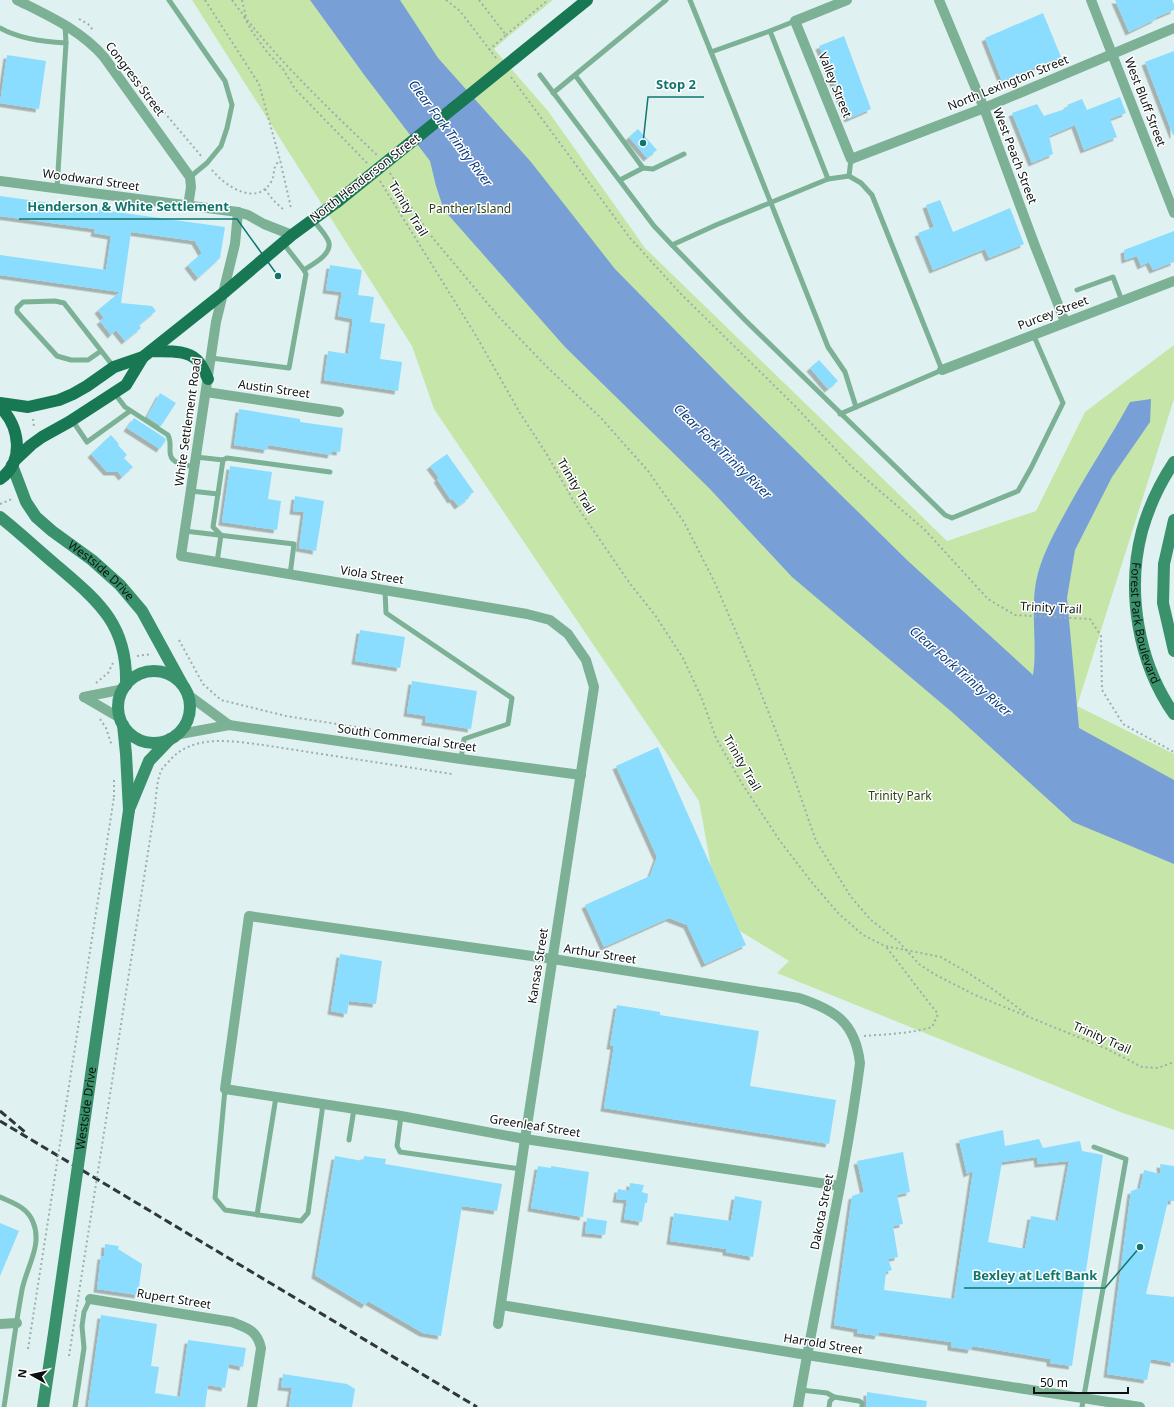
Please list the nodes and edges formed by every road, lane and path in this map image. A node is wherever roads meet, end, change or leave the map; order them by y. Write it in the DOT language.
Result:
graph roads {
  1 [pos="17,0"];
  2 [pos="169,0"];
  3 [pos="205,0"];
  4 [pos="232,0"];
  5 [pos="242,0"];
  6 [pos="446,0"];
  7 [pos="479,0"];
  8 [pos="548,0"];
  9 [pos="587,0"];
  10 [pos="666,0"];
  11 [pos="690,0"];
  12 [pos="847,0"];
  13 [pos="939,0"];
  14 [pos="1091,0"];
  15 [pos="242,13"];
  16 [pos="75,18"];
  17 [pos="246,18"];
  18 [pos="795,20"];
  19 [pos="65,25"];
  20 [pos="0,28"];
  21 [pos="1174,28"];
  22 [pos="93,30"];
  23 [pos="770,31"];
  24 [pos="506,35"];
  25 [pos="66,43"];
  26 [pos="489,50"];
  27 [pos="711,52"];
  28 [pos="1112,54"];
  29 [pos="498,62"];
  30 [pos="508,74"];
  31 [pos="540,75"];
  32 [pos="575,75"];
  33 [pos="134,78"];
  34 [pos="553,93"];
  35 [pos="984,108"];
  36 [pos="684,154"];
  37 [pos="379,157"];
  38 [pos="851,159"];
  39 [pos="280,160"];
  40 [pos="207,163"];
  41 [pos="369,165"];
  42 [pos="643,168"];
  43 [pos="388,169"];
  44 [pos="849,176"];
  45 [pos="190,177"];
  46 [pos="378,177"];
  47 [pos="828,179"];
  48 [pos="620,180"];
  49 [pos="0,181"];
  50 [pos="57,188"];
  51 [pos="265,189"];
  52 [pos="771,203"];
  53 [pos="188,206"];
  54 [pos="291,208"];
  55 [pos="284,211"];
  56 [pos="238,212"];
  57 [pos="1174,213"];
  58 [pos="313,220"];
  59 [pos="288,239"];
  60 [pos="672,245"];
  61 [pos="304,270"];
  62 [pos="1174,281"];
  63 [pos="1077,290"];
  64 [pos="224,293"];
  65 [pos="1122,301"];
  66 [pos="1065,322"];
  67 [pos="1033,334"];
  68 [pos="101,351"];
  69 [pos="147,354"];
  70 [pos="211,358"];
  71 [pos="114,367"];
  72 [pos="942,370"];
  73 [pos="208,379"];
  74 [pos="206,392"];
  75 [pos="115,394"];
  76 [pos="0,403"];
  77 [pos="0,407"];
  78 [pos="856,407"];
  79 [pos="130,411"];
  80 [pos="339,412"];
  81 [pos="840,414"];
  82 [pos="72,420"];
  83 [pos="223,460"];
  84 [pos="195,462"];
  85 [pos="1174,462"];
  86 [pos="14,463"];
  87 [pos="330,472"];
  88 [pos="0,479"];
  89 [pos="191,491"];
  90 [pos="218,494"];
  91 [pos="13,498"];
  92 [pos="0,504"];
  93 [pos="0,517"];
  94 [pos="1174,520"];
  95 [pos="185,530"];
  96 [pos="221,535"];
  97 [pos="181,556"];
  98 [pos="217,562"];
  99 [pos="290,575"];
  100 [pos="385,591"];
  101 [pos="556,625"];
  102 [pos="179,640"];
  103 [pos="1174,651"];
  104 [pos="154,653"];
  105 [pos="134,656"];
  106 [pos="114,662"];
  107 [pos="95,684"];
  108 [pos="125,687"];
  109 [pos="184,689"];
  110 [pos="1174,714"];
  111 [pos="97,716"];
  112 [pos="122,721"];
  113 [pos="229,725"];
  114 [pos="173,737"];
  115 [pos="112,747"];
  116 [pos="395,750"];
  117 [pos="1174,752"];
  118 [pos="461,760"];
  119 [pos="452,774"];
  120 [pos="114,775"];
  121 [pos="581,775"];
  122 [pos="128,810"];
  123 [pos="885,946"];
  124 [pos="905,949"];
  125 [pos="553,959"];
  126 [pos="1027,1015"];
  127 [pos="846,1023"];
  128 [pos="853,1036"];
  129 [pos="1174,1063"];
  130 [pos="225,1089"];
  131 [pos="276,1097"];
  132 [pos="323,1104"];
  133 [pos="354,1108"];
  134 [pos="401,1116"];
  135 [pos="525,1138"];
  136 [pos="349,1140"];
  137 [pos="1094,1147"];
  138 [pos="521,1169"];
  139 [pos="840,1186"];
  140 [pos="0,1197"];
  141 [pos="257,1215"];
  142 [pos="90,1299"];
  143 [pos="501,1305"];
  144 [pos="17,1323"];
  145 [pos="0,1324"];
  146 [pos="498,1324"];
  147 [pos="28,1349"];
  148 [pos="807,1355"];
  149 [pos="70,1356"];
  150 [pos="801,1390"];
  151 [pos="834,1397"];
  152 [pos="1082,1403"];
  153 [pos="4,1407"];
  154 [pos="43,1407"];
  155 [pos="75,1407"];
  156 [pos="252,1407"];
  157 [pos="798,1407"];
  158 [pos="829,1407"];
  159 [pos="862,1407"];
  160 [pos="1140,1407"];
  1 -- 19 [label="street, Congress Street"];
  2 -- 40 [label="lane"];
  3 -- 39 [label="path"];
  4 -- 15 [label="path"];
  5 -- 17 [label="path"];
  6 -- 26 [label="path"];
  7 -- 24 [label="path"];
  8 -- 24 [label="path"];
  9 -- 58 [label="main road, North Henderson Street, bridge"];
  10 -- 32 [label="lane"];
  11 -- 27 [label="lane"];
  12 -- 18 [label="street"];
  13 -- 35 [label="street, West Peach Street"];
  14 -- 28 [label="street, West Bluff Street"];
  15 -- 17 [label="path"];
  15 -- 41 [label="path"];
  16 -- 22 [label="path"];
  17 -- 37 [label="path"];
  18 -- 23 [label="lane"];
  18 -- 38 [label="street, Valley Street"];
  19 -- 25 [label="lane"];
  19 -- 45 [label="street, Congress Street"];
  20 -- 25 [label="lane"];
  21 -- 28 [label="street, North Lexington Street"];
  23 -- 27 [label="lane"];
  23 -- 47 [label="lane"];
  24 -- 26 [label="path"];
  25 -- 50 [label="lane"];
  26 -- 29 [label="path"];
  27 -- 52 [label="lane"];
  28 -- 35 [label="street, North Lexington Street"];
  28 -- 57 [label="street, West Bluff Street"];
  30 -- 117 [label="path, Trinity Trail"];
  31 -- 34 [label="lane"];
  32 -- 34 [label="lane"];
  32 -- 42 [label="lane"];
  33 -- 40 [label="path"];
  34 -- 48 [label="lane"];
  35 -- 38 [label="street, North Lexington Street"];
  35 -- 66 [label="street, West Peach Street"];
  36 -- 42 [label="lane"];
  38 -- 44 [label="lane"];
  39 -- 51 [label="path"];
  39 -- 54 [label="path"];
  40 -- 45 [label="lane"];
  40 -- 51 [label="path"];
  42 -- 48 [label="lane"];
  43 -- 124 [label="path, Trinity Trail"];
  44 -- 47 [label="lane"];
  44 -- 72 [label="lane"];
  45 -- 53 [label="street"];
  46 -- 123 [label="path, Trinity Trail"];
  47 -- 52 [label="lane"];
  48 -- 60 [label="lane"];
  49 -- 50 [label="street, Woodward Street"];
  50 -- 53 [label="street, Woodward Street"];
  51 -- 55 [label="path"];
  52 -- 60 [label="lane"];
  52 -- 78 [label="lane"];
  53 -- 56 [label="street, Woodward Street"];
  56 -- 59 [label="street, Woodward Street"];
  56 -- 64 [label="street, White Settlement Road"];
  58 -- 59 [label="main road, North Henderson Street"];
  58 -- 61 [label="lane"];
  59 -- 61 [label="lane"];
  59 -- 64 [label="main road, North Henderson Street"];
  60 -- 81 [label="lane"];
  61 -- 70 [label="lane"];
  62 -- 65 [label="street, Purcey Street"];
  63 -- 65 [label="lane"];
  64 -- 69 [label="main road, North Henderson Street"];
  64 -- 70 [label="street, White Settlement Road"];
  65 -- 66 [label="street, Purcey Street"];
  66 -- 67 [label="street, Purcey Street"];
  67 -- 72 [label="street, Purcey Street"];
  67 -- 81 [label="lane"];
  68 -- 68 [label="lane"];
  68 -- 71 [label="lane"];
  69 -- 71 [label="main road, North Henderson Street"];
  69 -- 73 [label="main road"];
  69 -- 75 [label="main road, North Henderson Street"];
  70 -- 73 [label="street, White Settlement Road"];
  71 -- 76 [label="main road, North Henderson Street"];
  72 -- 78 [label="lane"];
  73 -- 74 [label="street, White Settlement Road"];
  74 -- 80 [label="street, Austin Street"];
  74 -- 84 [label="street, White Settlement Road"];
  75 -- 79 [label="lane"];
  75 -- 82 [label="main road, North Henderson Street"];
  77 -- 86 [label="main road"];
  78 -- 81 [label="lane"];
  79 -- 82 [label="lane"];
  79 -- 84 [label="lane"];
  82 -- 86 [label="main road, North Henderson Street"];
  83 -- 84 [label="lane"];
  83 -- 87 [label="lane"];
  83 -- 90 [label="lane"];
  84 -- 89 [label="street, White Settlement Road"];
  85 -- 110 [label="main road, Forest Park Boulevard"];
  86 -- 88 [label="main road, North Henderson Street"];
  86 -- 109 [label="main road, Westside Drive"];
  89 -- 90 [label="lane"];
  89 -- 95 [label="street, White Settlement Road"];
  90 -- 96 [label="lane"];
  91 -- 92 [label="path"];
  93 -- 108 [label="main road, Westside Drive"];
  94 -- 103 [label="main road, Forest Park Boulevard"];
  95 -- 96 [label="lane"];
  95 -- 97 [label="street, White Settlement Road"];
  96 -- 98 [label="lane"];
  96 -- 99 [label="lane"];
  97 -- 98 [label="street, Viola Street"];
  98 -- 99 [label="street, Viola Street"];
  99 -- 100 [label="street, Viola Street"];
  100 -- 101 [label="street, Viola Street"];
  100 -- 118 [label="lane"];
  101 -- 121 [label="street, Kansas Street"];
  102 -- 116 [label="path"];
  104 -- 105 [label="path"];
  106 -- 107 [label="path"];
  108 -- 109 [label="main road"];
  108 -- 112 [label="main road"];
  108 -- 112 [label="street"];
  109 -- 113 [label="street, South Commercial Street"];
  109 -- 114 [label="main road"];
  111 -- 115 [label="path"];
  112 -- 114 [label="main road"];
  112 -- 122 [label="main road, Westside Drive"];
  113 -- 114 [label="street, South Commercial Street"];
  113 -- 116 [label="street, South Commercial Street"];
  114 -- 122 [label="main road, Westside Drive"];
  116 -- 118 [label="street, South Commercial Street"];
  118 -- 121 [label="street, South Commercial Street"];
  119 -- 149 [label="path, bridge"];
  120 -- 147 [label="path, bridge"];
  121 -- 125 [label="street, Kansas Street"];
  122 -- 154 [label="main road, Westside Drive, bridge"];
  123 -- 124 [label="path, Trinity Trail"];
  123 -- 128 [label="path"];
  124 -- 126 [label="path, Trinity Trail"];
  124 -- 126 [label="path, Trinity Trail"];
  125 -- 127 [label="street, Arthur Street"];
  125 -- 130 [label="street, Arthur Street"];
  125 -- 135 [label="street, Kansas Street"];
  126 -- 129 [label="path, Trinity Trail"];
  127 -- 128 [label="street, Dakota Street"];
  128 -- 139 [label="street, Dakota Street"];
  130 -- 131 [label="street, Greenleaf Street"];
  130 -- 141 [label="lane"];
  131 -- 132 [label="street, Greenleaf Street"];
  131 -- 141 [label="lane"];
  132 -- 133 [label="street, Greenleaf Street"];
  132 -- 141 [label="lane"];
  133 -- 134 [label="street, Greenleaf Street"];
  133 -- 136 [label="lane"];
  134 -- 135 [label="street, Greenleaf Street"];
  134 -- 138 [label="lane"];
  135 -- 138 [label="street, Kansas Street"];
  135 -- 139 [label="street, Greenleaf Street"];
  137 -- 152 [label="lane"];
  138 -- 143 [label="street, Kansas Street"];
  139 -- 148 [label="street, Dakota Street"];
  140 -- 144 [label="lane"];
  142 -- 155 [label="lane"];
  142 -- 156 [label="street, Rupert Street"];
  143 -- 146 [label="street, Kansas Street"];
  143 -- 148 [label="street, Harrold Street"];
  144 -- 145 [label="street"];
  144 -- 153 [label="lane"];
  148 -- 150 [label="street, Dakota Street"];
  148 -- 152 [label="street, Harrold Street"];
  150 -- 151 [label="lane"];
  150 -- 157 [label="street, Dakota Street"];
  151 -- 158 [label="lane"];
  151 -- 159 [label="lane"];
  152 -- 160 [label="street, Harrold Street"];
}
